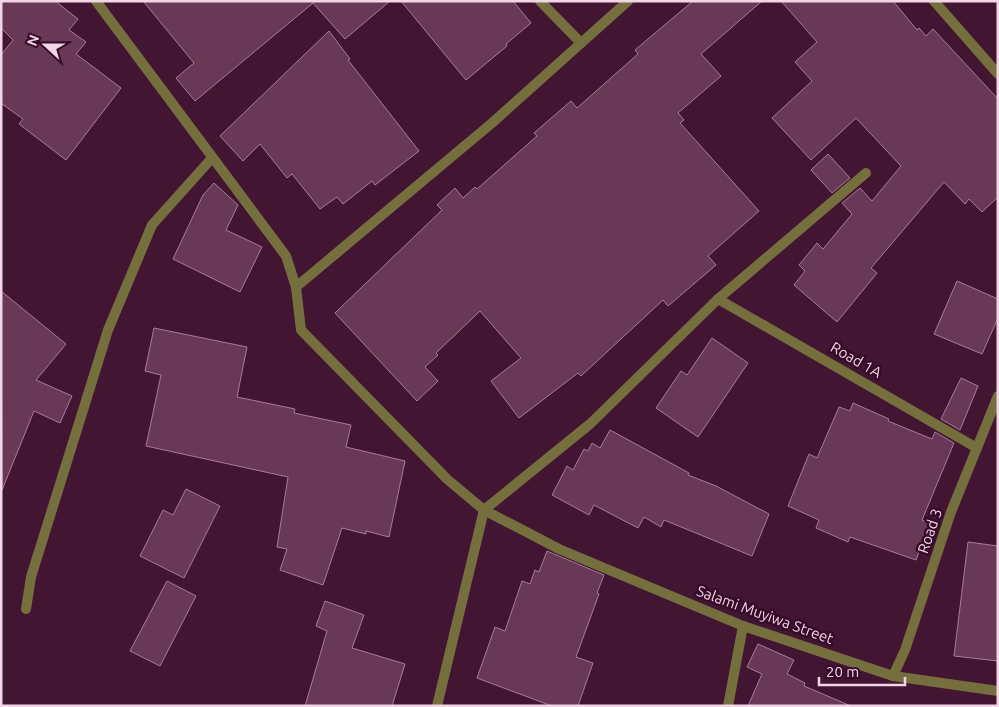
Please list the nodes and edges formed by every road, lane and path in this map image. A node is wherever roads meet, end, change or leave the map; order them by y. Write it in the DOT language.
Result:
graph roads {
  1 [pos="96,1"];
  2 [pos="540,1"];
  3 [pos="628,1"];
  4 [pos="934,1"];
  5 [pos="581,44"];
  6 [pos="998,74"];
  7 [pos="212,158"];
  8 [pos="866,172"];
  9 [pos="296,287"];
  10 [pos="718,299"];
  11 [pos="998,396"];
  12 [pos="977,448"];
  13 [pos="484,510"];
  14 [pos="26,609"];
  15 [pos="743,626"];
  16 [pos="892,676"];
  17 [pos="998,691"];
  18 [pos="437,706"];
  19 [pos="728,706"];
  1 -- 7 [label="street, Salami Muyiwa Street"];
  2 -- 5 [label="street"];
  3 -- 5 [label="street"];
  4 -- 6 [label="street"];
  5 -- 9 [label="street"];
  7 -- 9 [label="street, Salami Muyiwa Street"];
  7 -- 14 [label="street"];
  8 -- 10 [label="street"];
  9 -- 13 [label="street, Salami Muyiwa Street"];
  10 -- 12 [label="street, Road 1A"];
  10 -- 13 [label="street"];
  11 -- 12 [label="street, Road 3"];
  12 -- 16 [label="street, Road 3"];
  13 -- 15 [label="street, Salami Muyiwa Street"];
  13 -- 18 [label="street"];
  15 -- 16 [label="street, Salami Muyiwa Street"];
  15 -- 19 [label="street"];
  16 -- 17 [label="street, Salami Muyiwa Street"];
}
